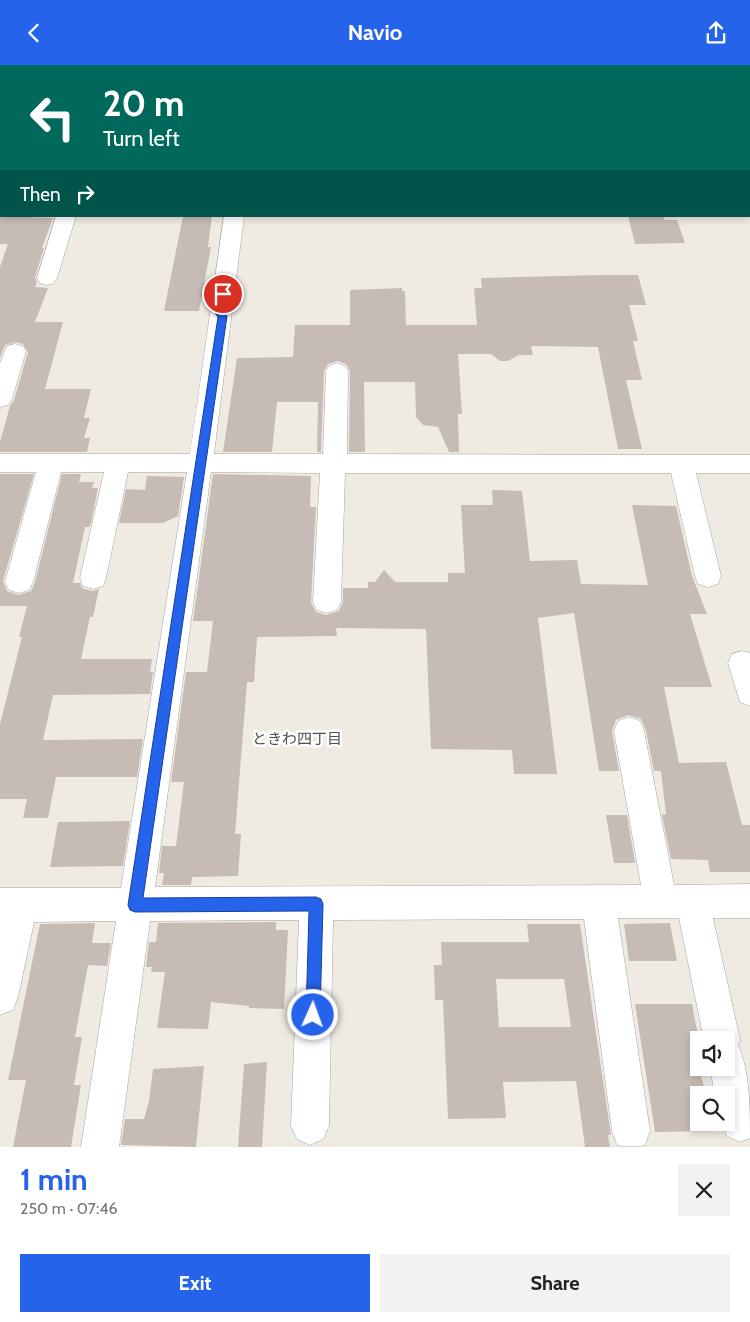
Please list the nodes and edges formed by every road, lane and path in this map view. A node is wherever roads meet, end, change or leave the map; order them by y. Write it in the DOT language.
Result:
graph roads {
  1 [pos="66,217"];
  2 [pos="234,217"];
  3 [pos="47,278"];
  4 [pos="15,351"];
  5 [pos="337,371"];
  6 [pos="0,399"];
  7 [pos="0,463"];
  8 [pos="51,463"];
  9 [pos="118,463"];
  10 [pos="201,463"];
  11 [pos="681,463"];
  12 [pos="334,464"];
  13 [pos="750,464"];
  14 [pos="708,576"];
  15 [pos="93,579"];
  16 [pos="18,582"];
  17 [pos="327,603"];
  18 [pos="742,663"];
  19 [pos="750,693"];
  20 [pos="628,731"];
  21 [pos="750,901"];
  22 [pos="599,902"];
  23 [pos="677,902"];
  24 [pos="316,904"];
  25 [pos="10,905"];
  26 [pos="135,905"];
  27 [pos="0,997"];
  28 [pos="719,1031"];
  29 [pos="730,1076"];
  30 [pos="740,1123"];
  31 [pos="310,1126"];
  32 [pos="631,1131"];
  33 [pos="100,1147"];
  1 -- 3 [label="street"];
  2 -- 10 [label="street"];
  4 -- 6 [label="street"];
  5 -- 12 [label="street"];
  7 -- 8 [label="street"];
  8 -- 9 [label="street"];
  8 -- 16 [label="street"];
  9 -- 10 [label="street"];
  9 -- 15 [label="street"];
  10 -- 12 [label="street"];
  10 -- 26 [label="street"];
  11 -- 12 [label="street"];
  11 -- 13 [label="street"];
  11 -- 14 [label="street"];
  12 -- 17 [label="street"];
  18 -- 19 [label="street"];
  20 -- 23 [label="street"];
  21 -- 23 [label="street"];
  22 -- 23 [label="street"];
  22 -- 24 [label="street"];
  22 -- 32 [label="street"];
  23 -- 28 [label="street"];
  24 -- 26 [label="street"];
  24 -- 31 [label="street"];
  25 -- 26 [label="street"];
  25 -- 27 [label="street"];
  26 -- 33 [label="street"];
  29 -- 30 [label="street"];
}
